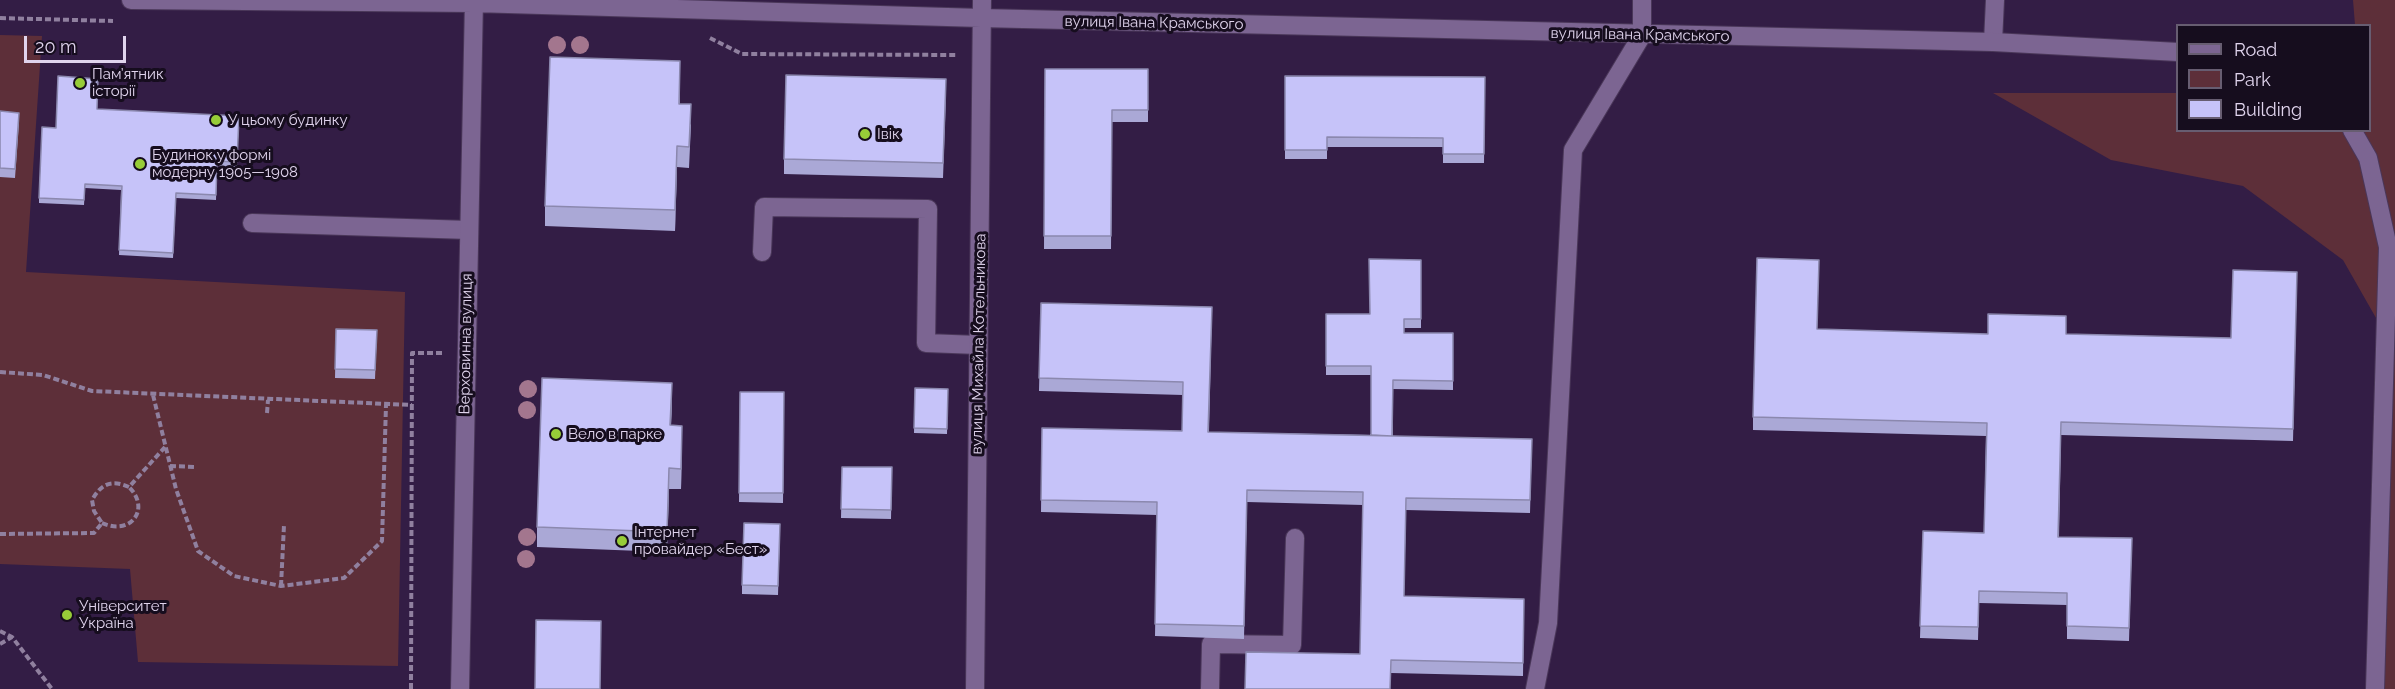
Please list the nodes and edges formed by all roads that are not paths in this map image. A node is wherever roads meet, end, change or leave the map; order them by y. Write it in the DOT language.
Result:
graph roads {
  1 [pos="131,0"];
  2 [pos="1642,0"];
  3 [pos="1995,0"];
  4 [pos="233,1"];
  5 [pos="474,1"];
  6 [pos="981,9"];
  7 [pos="1641,35"];
  8 [pos="1994,42"];
  9 [pos="2176,51"];
  10 [pos="2353,132"];
  11 [pos="252,223"];
  12 [pos="469,230"];
  13 [pos="762,252"];
  14 [pos="978,345"];
  15 [pos="1295,538"];
  16 [pos="459,689"];
  17 [pos="975,689"];
  18 [pos="1210,689"];
  19 [pos="1535,689"];
  20 [pos="2375,689"];
  1 -- 4 [label="street, вулиця Івана Крамського"];
  2 -- 7 [label="street"];
  3 -- 8 [label="street"];
  4 -- 5 [label="street, вулиця Івана Крамського"];
  5 -- 6 [label="street, вулиця Івана Крамського"];
  5 -- 12 [label="street, Верховинна вулиця"];
  6 -- 7 [label="street, вулиця Івана Крамського"];
  6 -- 14 [label="street, вулиця Михайла Котельникова"];
  7 -- 8 [label="street, вулиця Івана Крамського"];
  7 -- 19 [label="street"];
  8 -- 9 [label="street, вулиця Івана Крамського"];
  10 -- 20 [label="street"];
  11 -- 12 [label="street"];
  12 -- 16 [label="street, Верховинна вулиця"];
  13 -- 14 [label="street"];
  14 -- 17 [label="street, вулиця Михайла Котельникова"];
  15 -- 18 [label="street"];
}
